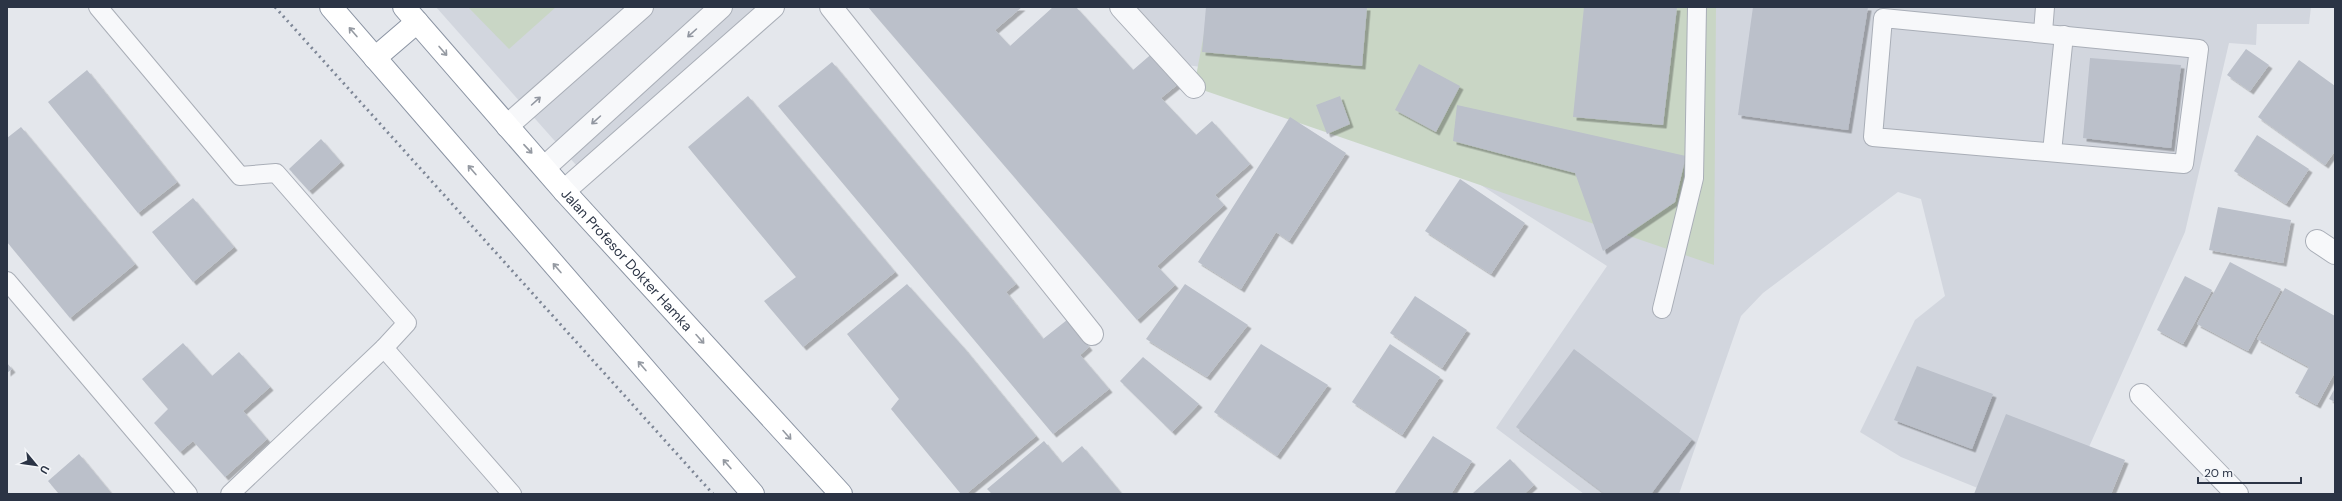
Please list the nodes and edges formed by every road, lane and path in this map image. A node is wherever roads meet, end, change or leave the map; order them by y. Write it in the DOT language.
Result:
graph roads {
  1 [pos="98,7"];
  2 [pos="331,7"];
  3 [pos="642,7"];
  4 [pos="721,7"];
  5 [pos="773,7"];
  6 [pos="831,7"];
  7 [pos="1121,7"];
  8 [pos="1697,7"];
  9 [pos="2045,7"];
  10 [pos="411,14"];
  11 [pos="2043,32"];
  12 [pos="2064,35"];
  13 [pos="375,58"];
  14 [pos="1194,87"];
  15 [pos="507,126"];
  16 [pos="2052,152"];
  17 [pos="545,167"];
  18 [pos="564,191"];
  19 [pos="2317,241"];
  20 [pos="2335,253"];
  21 [pos="7,281"];
  22 [pos="1662,309"];
  23 [pos="1092,334"];
  24 [pos="384,348"];
  25 [pos="2141,395"];
  26 [pos="188,494"];
  27 [pos="230,494"];
  28 [pos="512,494"];
  29 [pos="753,494"];
  30 [pos="841,494"];
  31 [pos="2238,494"];
  1 -- 24 [label="lane"];
  13 -- 2 [label="highway, one-way"];
  15 -- 3 [label="street, one-way"];
  4 -- 17 [label="street, one-way"];
  5 -- 18 [label="street"];
  6 -- 23 [label="street"];
  7 -- 14 [label="street"];
  8 -- 22 [label="lane"];
  9 -- 11 [label="lane"];
  10 -- 13 [label="highway"];
  10 -- 15 [label="highway, Jalan Profesor Dokter Hamka, one-way"];
  11 -- 12 [label="lane"];
  11 -- 16 [label="lane"];
  12 -- 16 [label="lane"];
  12 -- 16 [label="lane"];
  29 -- 13 [label="highway, one-way"];
  15 -- 17 [label="highway, Jalan Profesor Dokter Hamka, one-way"];
  17 -- 18 [label="highway, Jalan Profesor Dokter Hamka"];
  18 -- 30 [label="highway, Jalan Profesor Dokter Hamka, one-way"];
  19 -- 20 [label="street"];
  21 -- 26 [label="lane"];
  24 -- 27 [label="lane"];
  24 -- 28 [label="lane"];
  25 -- 31 [label="street"];
}
